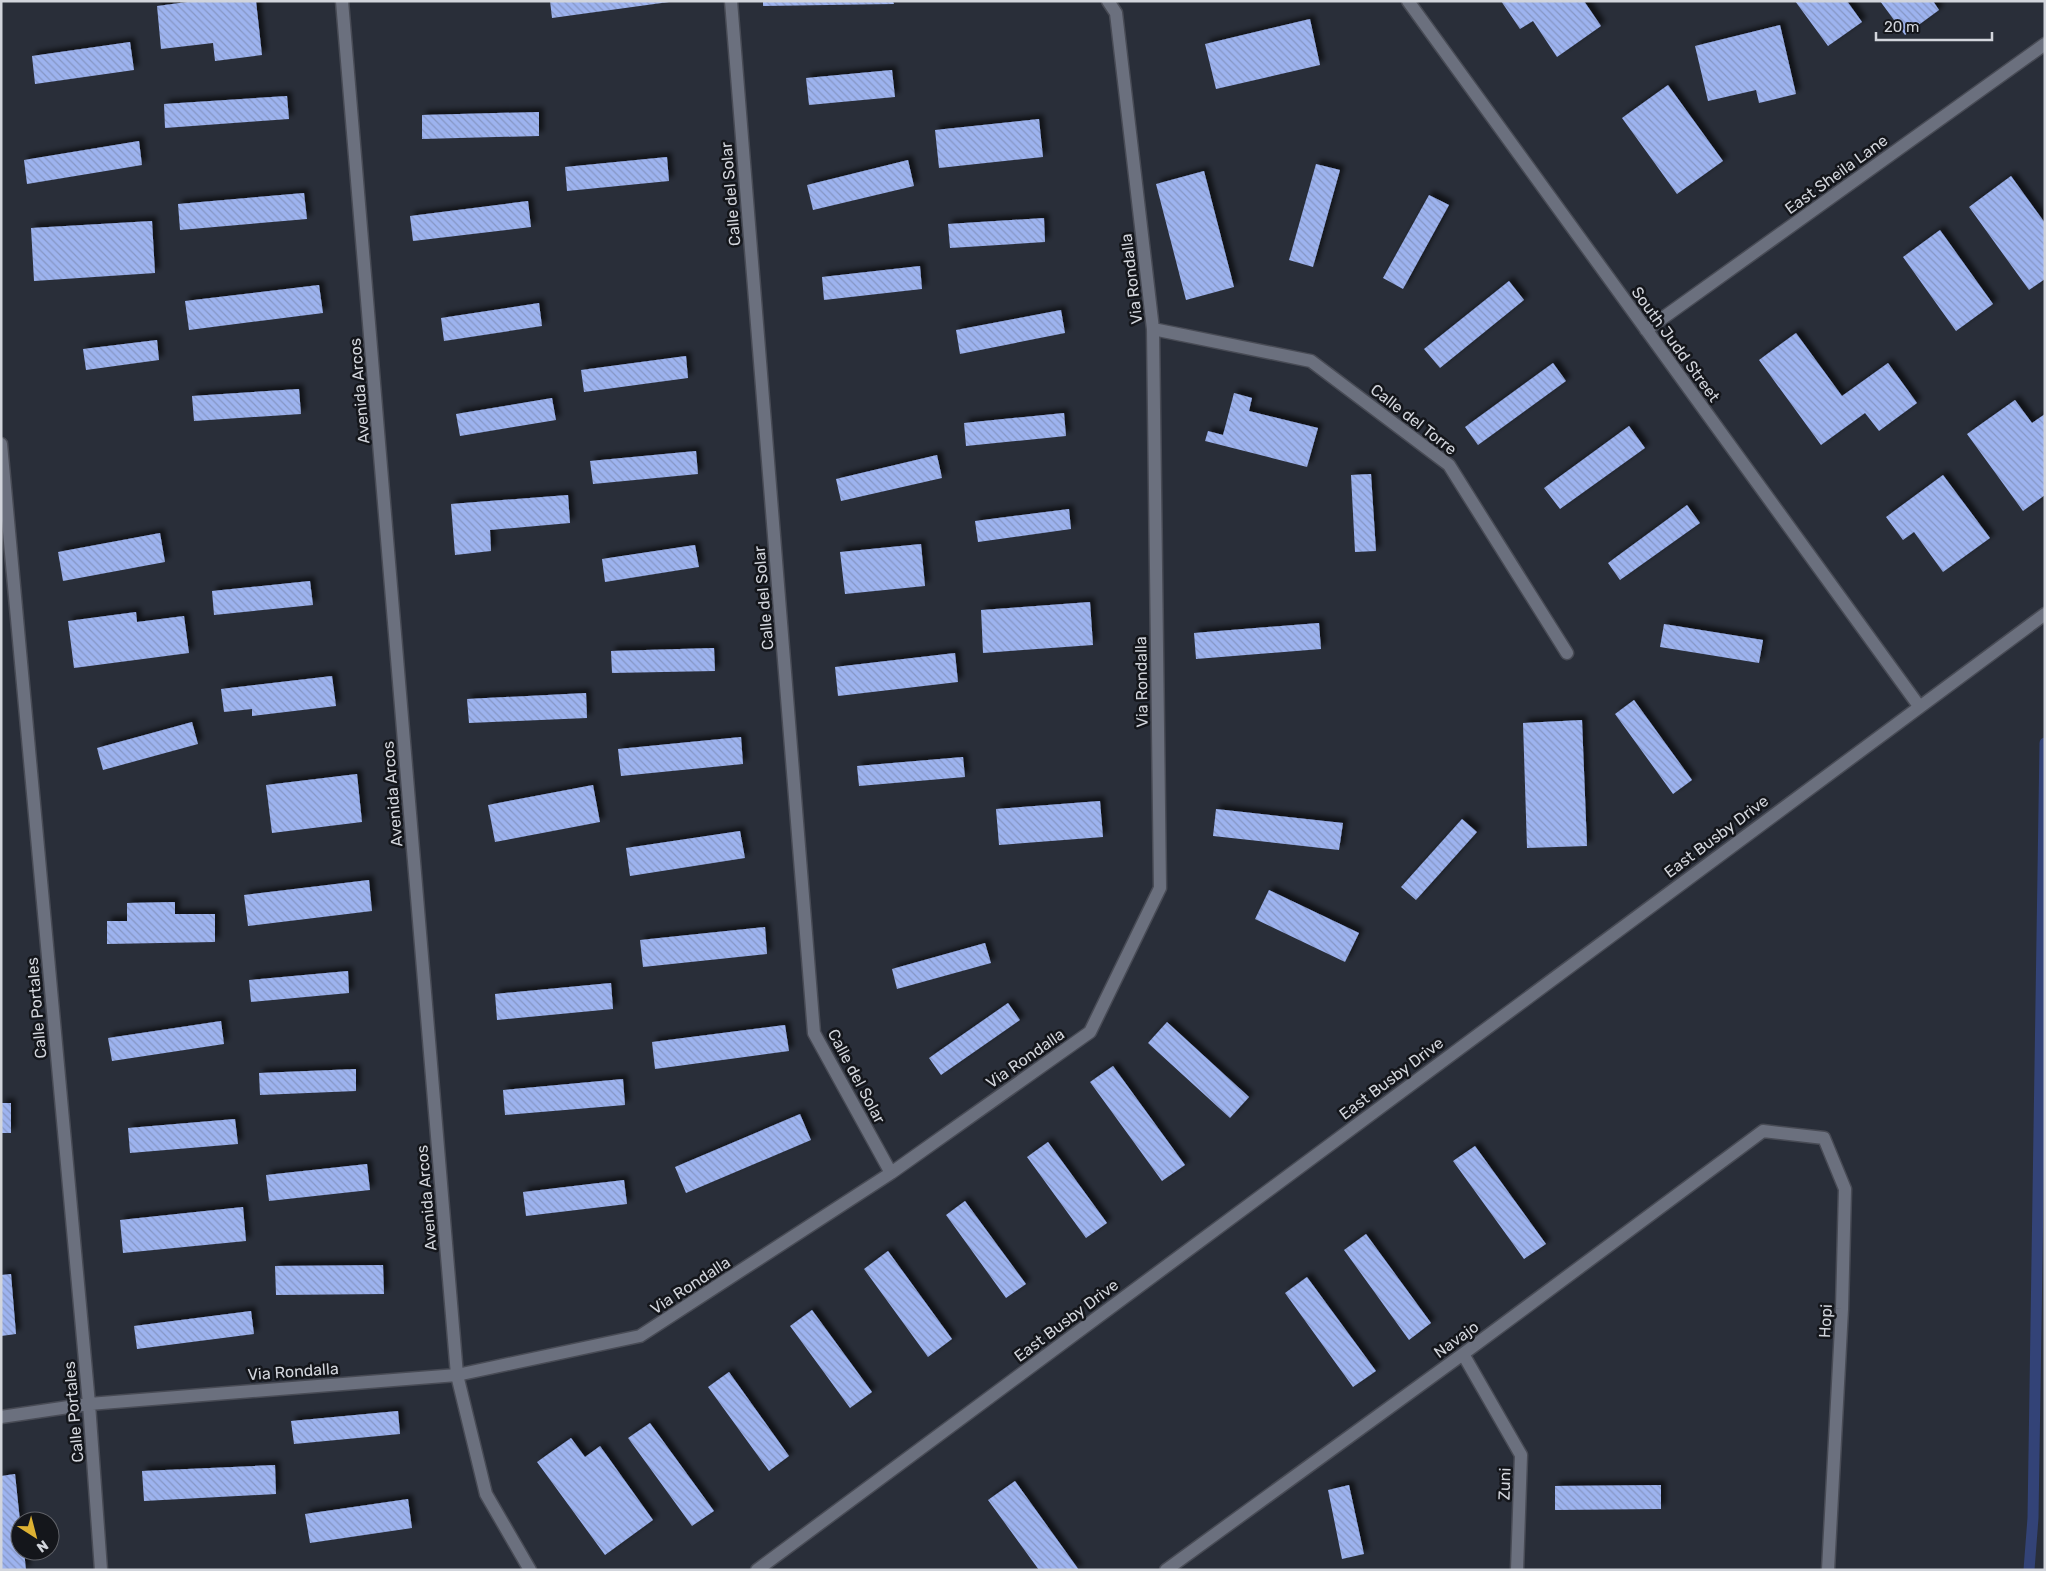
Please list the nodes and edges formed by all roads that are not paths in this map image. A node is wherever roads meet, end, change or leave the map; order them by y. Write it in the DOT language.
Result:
graph roads {
  1 [pos="342,1"];
  2 [pos="731,1"];
  3 [pos="1108,1"];
  4 [pos="1408,1"];
  5 [pos="2045,44"];
  6 [pos="1153,329"];
  7 [pos="1646,330"];
  8 [pos="1,444"];
  9 [pos="2045,614"];
  10 [pos="1568,653"];
  11 [pos="1919,706"];
  12 [pos="1763,1131"];
  13 [pos="891,1173"];
  14 [pos="1463,1354"];
  15 [pos="457,1375"];
  16 [pos="89,1404"];
  17 [pos="1,1417"];
  18 [pos="101,1570"];
  19 [pos="530,1570"];
  20 [pos="756,1570"];
  21 [pos="1166,1570"];
  22 [pos="1516,1570"];
  23 [pos="1828,1570"];
  1 -- 15 [label="street, Avenida Arcos"];
  2 -- 13 [label="street, Calle del Solar"];
  3 -- 6 [label="street, Via Rondalla"];
  4 -- 7 [label="street, South Judd Street"];
  5 -- 7 [label="street, East Sheila Lane"];
  6 -- 10 [label="street, Calle del Torre"];
  6 -- 13 [label="street, Via Rondalla"];
  7 -- 11 [label="street, South Judd Street"];
  8 -- 16 [label="street, Calle Portales"];
  9 -- 11 [label="street, East Busby Drive"];
  11 -- 20 [label="street, East Busby Drive"];
  12 -- 14 [label="street, Navajo"];
  12 -- 23 [label="street, Hopi"];
  13 -- 15 [label="street, Via Rondalla"];
  14 -- 21 [label="street, Navajo"];
  14 -- 22 [label="street, Zuni"];
  15 -- 16 [label="street, Via Rondalla"];
  15 -- 19 [label="street, Avenida Arcos"];
  16 -- 17 [label="street, Via Rondalla"];
  16 -- 18 [label="street, Calle Portales"];
}
